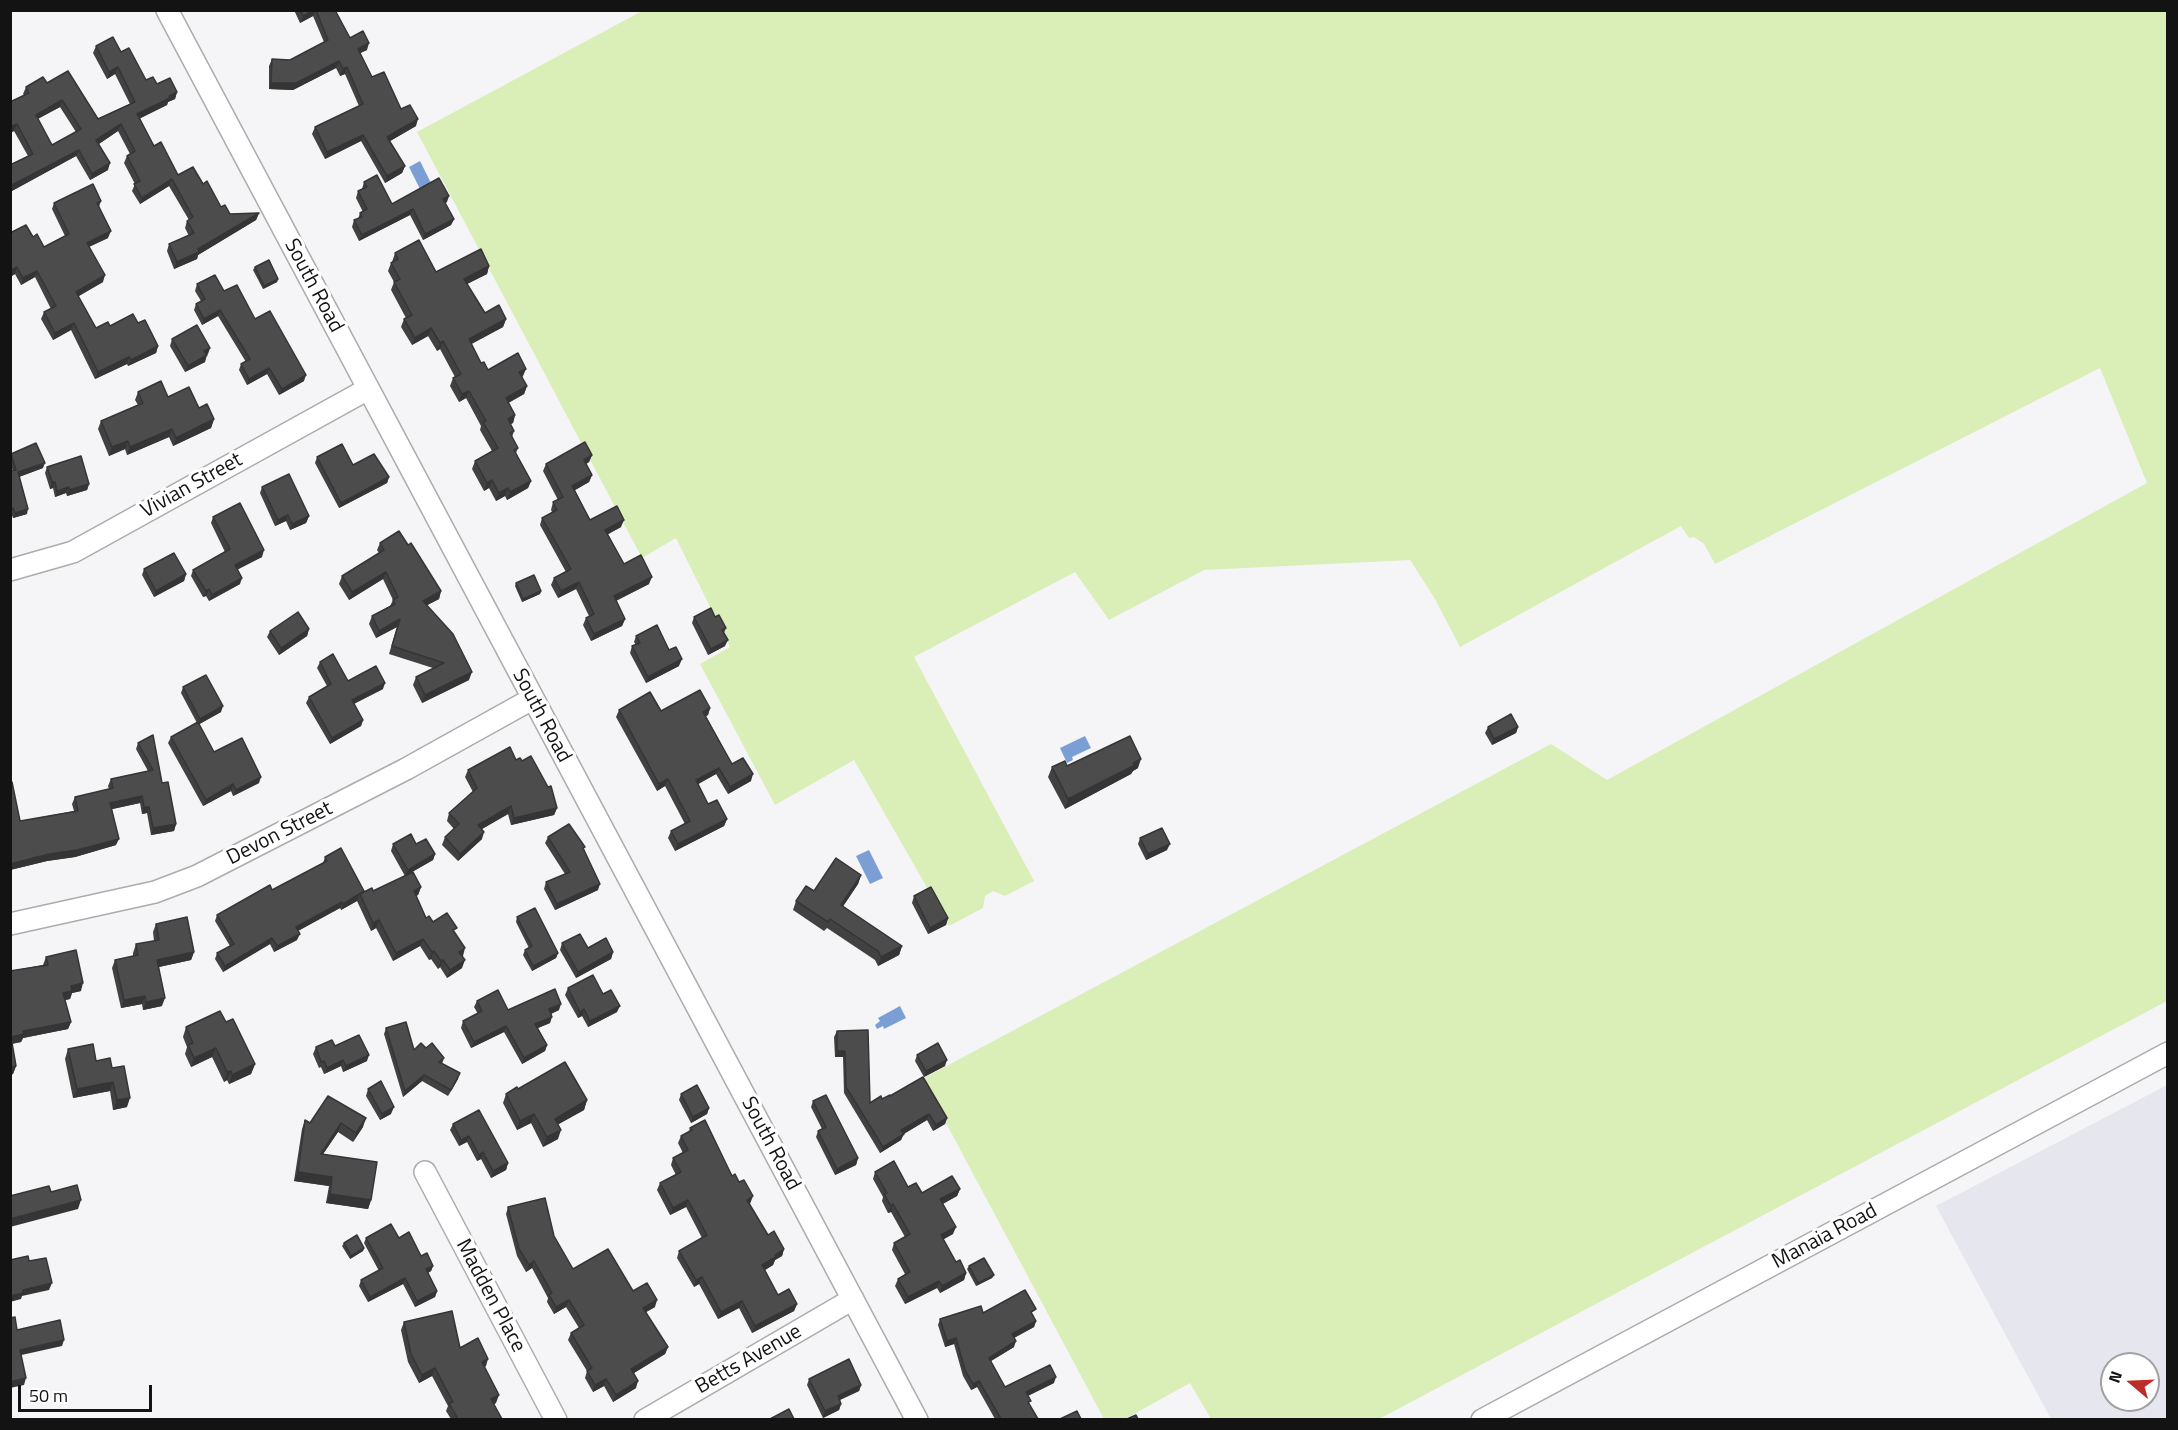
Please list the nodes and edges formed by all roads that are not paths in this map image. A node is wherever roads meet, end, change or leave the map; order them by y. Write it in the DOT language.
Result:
graph roads {
  1 [pos="167,10"];
  2 [pos="368,389"];
  3 [pos="10,570"];
  4 [pos="532,699"];
  5 [pos="10,924"];
  6 [pos="2168,1053"];
  7 [pos="425,1172"];
  8 [pos="853,1299"];
  9 [pos="556,1419"];
  10 [pos="645,1419"];
  11 [pos="917,1419"];
  12 [pos="1482,1419"];
  1 -- 2 [label="street, South Road"];
  2 -- 3 [label="street, Vivian Street"];
  2 -- 4 [label="street, South Road"];
  4 -- 5 [label="street, Devon Street"];
  4 -- 8 [label="street, South Road"];
  6 -- 12 [label="street, Manaia Road"];
  7 -- 9 [label="street, Madden Place"];
  8 -- 10 [label="street, Betts Avenue"];
  8 -- 11 [label="street, South Road"];
}
